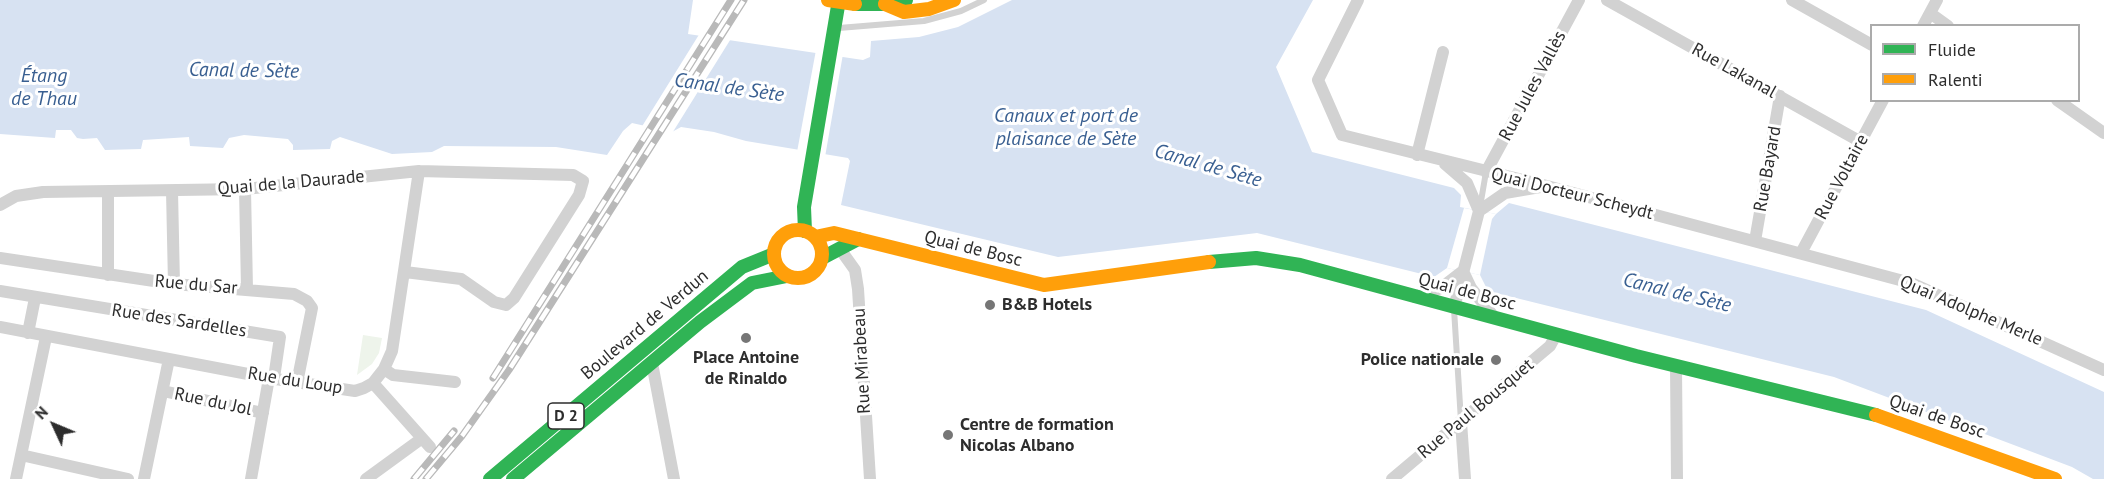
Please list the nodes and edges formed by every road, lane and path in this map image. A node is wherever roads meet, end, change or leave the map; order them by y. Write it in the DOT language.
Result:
graph roads {
  1 [pos="828,0"];
  2 [pos="839,0"];
  3 [pos="906,0"];
  4 [pos="954,0"];
  5 [pos="984,0"];
  6 [pos="1358,0"];
  7 [pos="1579,0"];
  8 [pos="1607,0"];
  9 [pos="1792,0"];
  10 [pos="1937,0"];
  11 [pos="885,4"];
  12 [pos="1925,11"];
  13 [pos="1923,24"];
  14 [pos="1945,24"];
  15 [pos="835,27"];
  16 [pos="1870,44"];
  17 [pos="1443,52"];
  18 [pos="1780,96"];
  19 [pos="1882,102"];
  20 [pos="2060,102"];
  21 [pos="2104,133"];
  22 [pos="1861,142"];
  23 [pos="1417,155"];
  24 [pos="1442,161"];
  25 [pos="419,171"];
  26 [pos="1486,172"];
  27 [pos="1547,186"];
  28 [pos="245,189"];
  29 [pos="172,191"];
  30 [pos="108,192"];
  31 [pos="0,205"];
  32 [pos="1479,211"];
  33 [pos="805,233"];
  34 [pos="858,240"];
  35 [pos="1755,241"];
  36 [pos="840,249"];
  37 [pos="774,254"];
  38 [pos="1801,254"];
  39 [pos="0,258"];
  40 [pos="822,258"];
  41 [pos="1463,271"];
  42 [pos="405,272"];
  43 [pos="108,275"];
  44 [pos="787,276"];
  45 [pos="174,284"];
  46 [pos="247,289"];
  47 [pos="0,291"];
  48 [pos="1415,297"];
  49 [pos="35,298"];
  50 [pos="1454,308"];
  51 [pos="1494,317"];
  52 [pos="0,327"];
  53 [pos="28,333"];
  54 [pos="1556,335"];
  55 [pos="46,337"];
  56 [pos="169,359"];
  57 [pos="652,363"];
  58 [pos="1676,366"];
  59 [pos="384,369"];
  60 [pos="2104,370"];
  61 [pos="272,378"];
  62 [pos="297,382"];
  63 [pos="455,382"];
  64 [pos="373,383"];
  65 [pos="163,391"];
  66 [pos="263,413"];
  67 [pos="1461,422"];
  68 [pos="21,454"];
  69 [pos="16,479"];
  70 [pos="128,479"];
  71 [pos="144,479"];
  72 [pos="251,479"];
  73 [pos="366,479"];
  74 [pos="490,479"];
  75 [pos="513,479"];
  76 [pos="674,479"];
  77 [pos="870,479"];
  78 [pos="1392,479"];
  79 [pos="1465,479"];
  80 [pos="1677,479"];
  81 [pos="2055,479"];
  1 -- 11 [label="street, bridge"];
  2 -- 15 [label="street"];
  3 -- 11 [label="street"];
  4 -- 11 [label="street"];
  5 -- 15 [label="lane"];
  6 -- 23 [label="street, Quai Docteur Scheydt"];
  7 -- 26 [label="street, Rue Jules Vallès"];
  8 -- 18 [label="street, Rue Lakanal"];
  9 -- 16 [label="street"];
  10 -- 12 [label="street"];
  12 -- 13 [label="street"];
  12 -- 14 [label="street"];
  15 -- 33 [label="street"];
  17 -- 23 [label="street"];
  18 -- 22 [label="street, Rue Lakanal"];
  18 -- 35 [label="street, Rue Bayard"];
  19 -- 22 [label="street, Rue Voltaire"];
  20 -- 21 [label="street"];
  22 -- 38 [label="street, Rue Voltaire"];
  23 -- 24 [label="street, Quai Docteur Scheydt"];
  24 -- 26 [label="street, Quai Docteur Scheydt"];
  24 -- 32 [label="street"];
  25 -- 28 [label="street, Quai de la Daurade"];
  25 -- 42 [label="street"];
  25 -- 42 [label="street, Quai de la Daurade"];
  26 -- 27 [label="street, Quai Docteur Scheydt"];
  26 -- 32 [label="lane"];
  27 -- 32 [label="street"];
  27 -- 35 [label="street, Quai Docteur Scheydt"];
  28 -- 29 [label="street, Quai de la Daurade"];
  28 -- 46 [label="street"];
  29 -- 30 [label="street, Quai de la Daurade"];
  29 -- 45 [label="street"];
  30 -- 31 [label="street, Quai de la Daurade"];
  30 -- 43 [label="street"];
  32 -- 41 [label="street"];
  33 -- 34 [label="street, Quai de Bosc"];
  33 -- 37 [label="street"];
  33 -- 40 [label="street"];
  34 -- 36 [label="street"];
  34 -- 48 [label="street, Quai de Bosc"];
  35 -- 38 [label="street, Quai Docteur Scheydt"];
  36 -- 40 [label="street"];
  36 -- 77 [label="street, Rue Mirabeau"];
  37 -- 44 [label="street"];
  37 -- 74 [label="street, Boulevard de Verdun / D 2"];
  38 -- 60 [label="street, Quai Adolphe Merle"];
  39 -- 43 [label="street, Rue du Sar"];
  40 -- 44 [label="street"];
  41 -- 48 [label="street"];
  41 -- 50 [label="street"];
  41 -- 51 [label="street"];
  42 -- 59 [label="street"];
  43 -- 45 [label="street, Rue du Sar"];
  44 -- 57 [label="street, Boulevard de Verdun / D 2"];
  45 -- 46 [label="street, Rue du Sar"];
  46 -- 62 [label="street, Rue du Sar"];
  47 -- 49 [label="street, Rue des Sardelles"];
  48 -- 50 [label="street, Quai de Bosc"];
  49 -- 53 [label="street"];
  49 -- 61 [label="street, Rue des Sardelles"];
  50 -- 51 [label="street, Quai de Bosc"];
  50 -- 67 [label="lane"];
  51 -- 54 [label="street, Quai de Bosc"];
  52 -- 53 [label="street, Rue du Loup"];
  53 -- 55 [label="street, Rue du Loup"];
  54 -- 58 [label="street, Quai de Bosc"];
  54 -- 67 [label="street, Rue Paul Bousquet"];
  55 -- 56 [label="street, Rue du Loup"];
  55 -- 68 [label="street"];
  56 -- 61 [label="street, Rue du Loup"];
  56 -- 65 [label="street"];
  57 -- 75 [label="street, Boulevard de Verdun / D 2"];
  57 -- 76 [label="street"];
  58 -- 80 [label="street"];
  58 -- 81 [label="street, Quai de Bosc"];
  59 -- 63 [label="street"];
  59 -- 64 [label="street"];
  61 -- 62 [label="street, Rue du Loup"];
  61 -- 66 [label="street"];
  62 -- 64 [label="street, Rue du Loup"];
  64 -- 73 [label="street"];
  65 -- 66 [label="street, Rue du Jol"];
  65 -- 71 [label="street"];
  66 -- 72 [label="street"];
  67 -- 78 [label="street, Rue Paul Bousquet"];
  67 -- 79 [label="street"];
  68 -- 69 [label="street"];
  68 -- 70 [label="street"];
}
